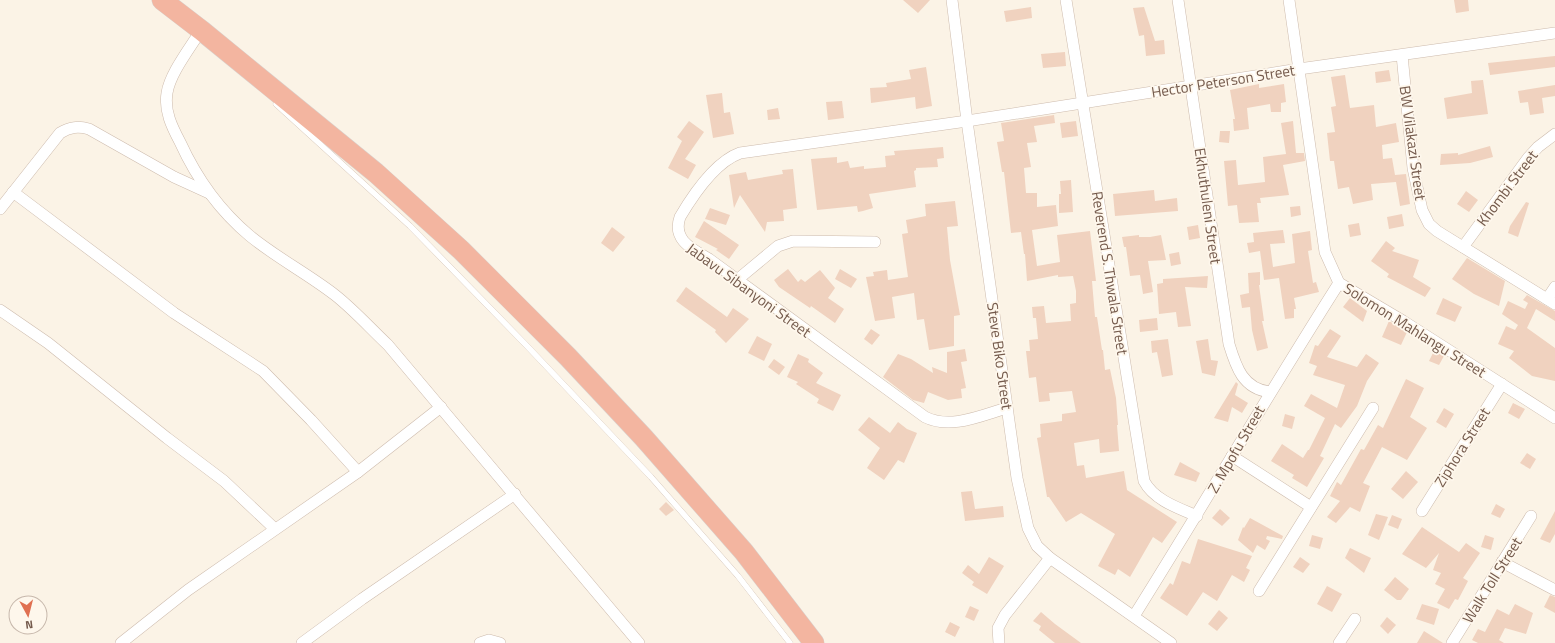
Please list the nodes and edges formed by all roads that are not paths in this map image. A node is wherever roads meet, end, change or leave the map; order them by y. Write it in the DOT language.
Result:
graph roads {
  1 [pos="162,0"];
  2 [pos="952,0"];
  3 [pos="1066,0"];
  4 [pos="1178,0"];
  5 [pos="1289,0"];
  6 [pos="201,30"];
  7 [pos="1555,33"];
  8 [pos="227,51"];
  9 [pos="1402,55"];
  10 [pos="1299,69"];
  11 [pos="248,78"];
  12 [pos="1191,86"];
  13 [pos="272,100"];
  14 [pos="1082,104"];
  15 [pos="967,121"];
  16 [pos="891,132"];
  17 [pos="1555,134"];
  18 [pos="13,192"];
  19 [pos="211,194"];
  20 [pos="0,209"];
  21 [pos="875,242"];
  22 [pos="1463,246"];
  23 [pos="737,280"];
  24 [pos="1338,283"];
  25 [pos="1555,287"];
  26 [pos="1551,302"];
  27 [pos="0,310"];
  28 [pos="1502,384"];
  29 [pos="1270,392"];
  30 [pos="441,407"];
  31 [pos="1007,408"];
  32 [pos="1373,408"];
  33 [pos="1555,418"];
  34 [pos="1232,456"];
  35 [pos="358,472"];
  36 [pos="515,494"];
  37 [pos="1311,507"];
  38 [pos="1422,511"];
  39 [pos="1197,516"];
  40 [pos="1531,516"];
  41 [pos="275,529"];
  42 [pos="1050,558"];
  43 [pos="1502,562"];
  44 [pos="1555,590"];
  45 [pos="1259,591"];
  46 [pos="1134,616"];
  47 [pos="1355,619"];
  48 [pos="121,643"];
  49 [pos="302,643"];
  50 [pos="480,643"];
  51 [pos="500,643"];
  52 [pos="639,643"];
  53 [pos="790,643"];
  54 [pos="814,643"];
  55 [pos="999,643"];
  56 [pos="1171,643"];
  57 [pos="1339,643"];
  58 [pos="1452,643"];
  1 -- 6 [label="highway"];
  2 -- 15 [label="street, Steve Biko Street"];
  3 -- 14 [label="street, Reverend S. Thwala Street"];
  4 -- 12 [label="street, Ekhuthuleni Street"];
  5 -- 10 [label="street, Solomon Mahlangu Street"];
  6 -- 8 [label="highway"];
  6 -- 19 [label="street"];
  7 -- 9 [label="street, Hector Peterson Street"];
  8 -- 11 [label="lane"];
  8 -- 54 [label="highway"];
  9 -- 10 [label="street, Hector Peterson Street"];
  9 -- 22 [label="street, BW Vilakazi Street"];
  10 -- 12 [label="street, Hector Peterson Street"];
  10 -- 24 [label="street, Solomon Mahlangu Street"];
  12 -- 14 [label="street, Hector Peterson Street"];
  12 -- 29 [label="street, Ekhuthuleni Street"];
  13 -- 53 [label="lane"];
  14 -- 15 [label="street, Hector Peterson Street"];
  14 -- 39 [label="street, Reverend S. Thwala Street"];
  15 -- 16 [label="street, Hector Peterson Street"];
  15 -- 31 [label="street, Steve Biko Street"];
  16 -- 23 [label="street, Jabavu Sibanyoni Street"];
  17 -- 22 [label="street, Khombi Street"];
  18 -- 19 [label="street"];
  18 -- 20 [label="street"];
  18 -- 35 [label="street"];
  19 -- 30 [label="street"];
  21 -- 23 [label="street"];
  22 -- 26 [label="street, BW Vilakazi Street"];
  23 -- 31 [label="street, Jabavu Sibanyoni Street"];
  24 -- 28 [label="street, Solomon Mahlangu Street"];
  24 -- 29 [label="street, Z. Mpofu Street"];
  25 -- 26 [label="street"];
  27 -- 41 [label="street"];
  28 -- 33 [label="street, Solomon Mahlangu Street"];
  28 -- 38 [label="street, Ziphora Street"];
  29 -- 34 [label="street, Z. Mpofu Street"];
  30 -- 35 [label="street"];
  30 -- 36 [label="street"];
  31 -- 42 [label="street, Steve Biko Street"];
  32 -- 37 [label="street"];
  34 -- 37 [label="street"];
  34 -- 39 [label="street, Z. Mpofu Street"];
  35 -- 41 [label="street"];
  36 -- 49 [label="street"];
  36 -- 52 [label="street"];
  37 -- 45 [label="street"];
  39 -- 46 [label="street, Z. Mpofu Street"];
  40 -- 43 [label="street, Walk Toll Street"];
  41 -- 48 [label="street"];
  42 -- 46 [label="street, Steve Biko Street"];
  42 -- 55 [label="street"];
  43 -- 44 [label="street"];
  43 -- 58 [label="street, Walk Toll Street"];
  46 -- 56 [label="street, Steve Biko Street"];
  47 -- 57 [label="street"];
  50 -- 51 [label="street"];
}
